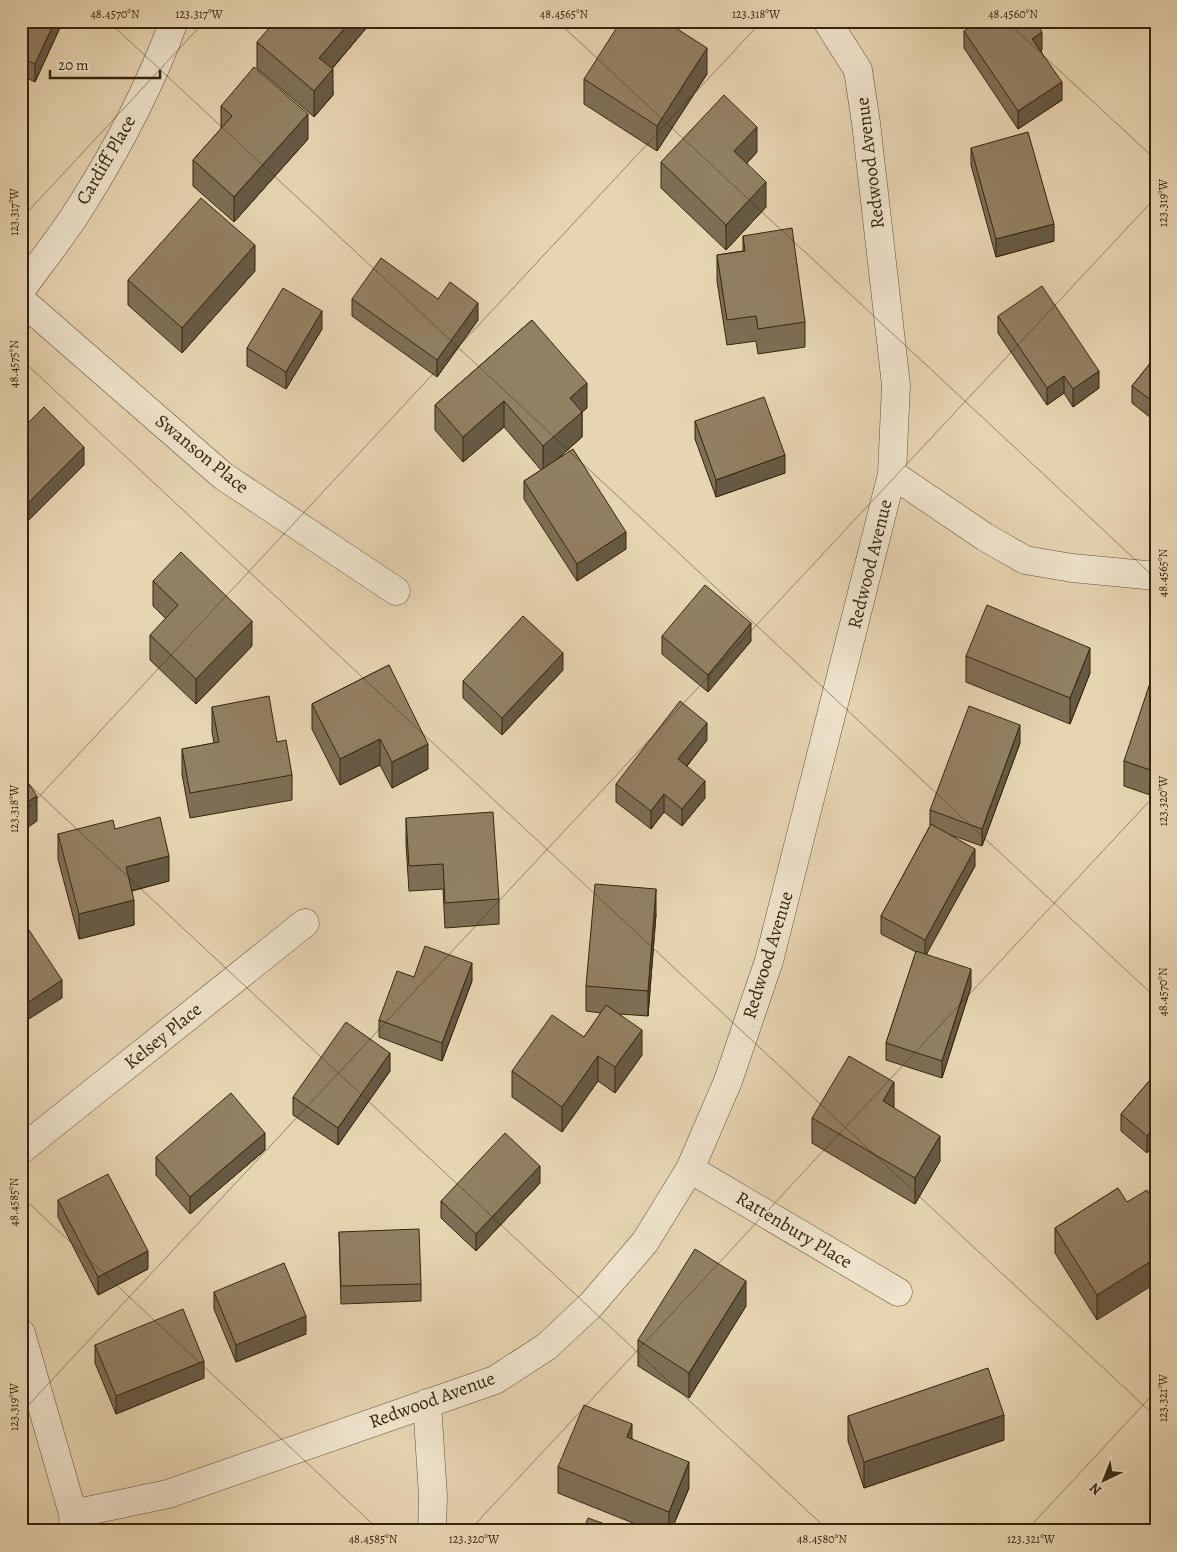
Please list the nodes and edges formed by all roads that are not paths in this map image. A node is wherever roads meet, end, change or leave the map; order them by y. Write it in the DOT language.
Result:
graph roads {
  1 [pos="174,21"];
  2 [pos="827,21"];
  3 [pos="21,290"];
  4 [pos="21,300"];
  5 [pos="892,474"];
  6 [pos="1156,576"];
  7 [pos="396,591"];
  8 [pos="305,923"];
  9 [pos="21,1150"];
  10 [pos="690,1169"];
  11 [pos="898,1292"];
  12 [pos="21,1334"];
  13 [pos="427,1403"];
  14 [pos="74,1523"];
  15 [pos="432,1531"];
  1 -- 3 [label="street, Cardiff Place"];
  2 -- 5 [label="street, Redwood Avenue"];
  4 -- 7 [label="street, Swanson Place"];
  5 -- 6 [label="street"];
  5 -- 10 [label="street, Redwood Avenue"];
  8 -- 9 [label="street, Kelsey Place"];
  10 -- 11 [label="street, Rattenbury Place"];
  10 -- 13 [label="street, Redwood Avenue"];
  12 -- 14 [label="street"];
  13 -- 14 [label="street, Redwood Avenue"];
  13 -- 15 [label="street"];
}
